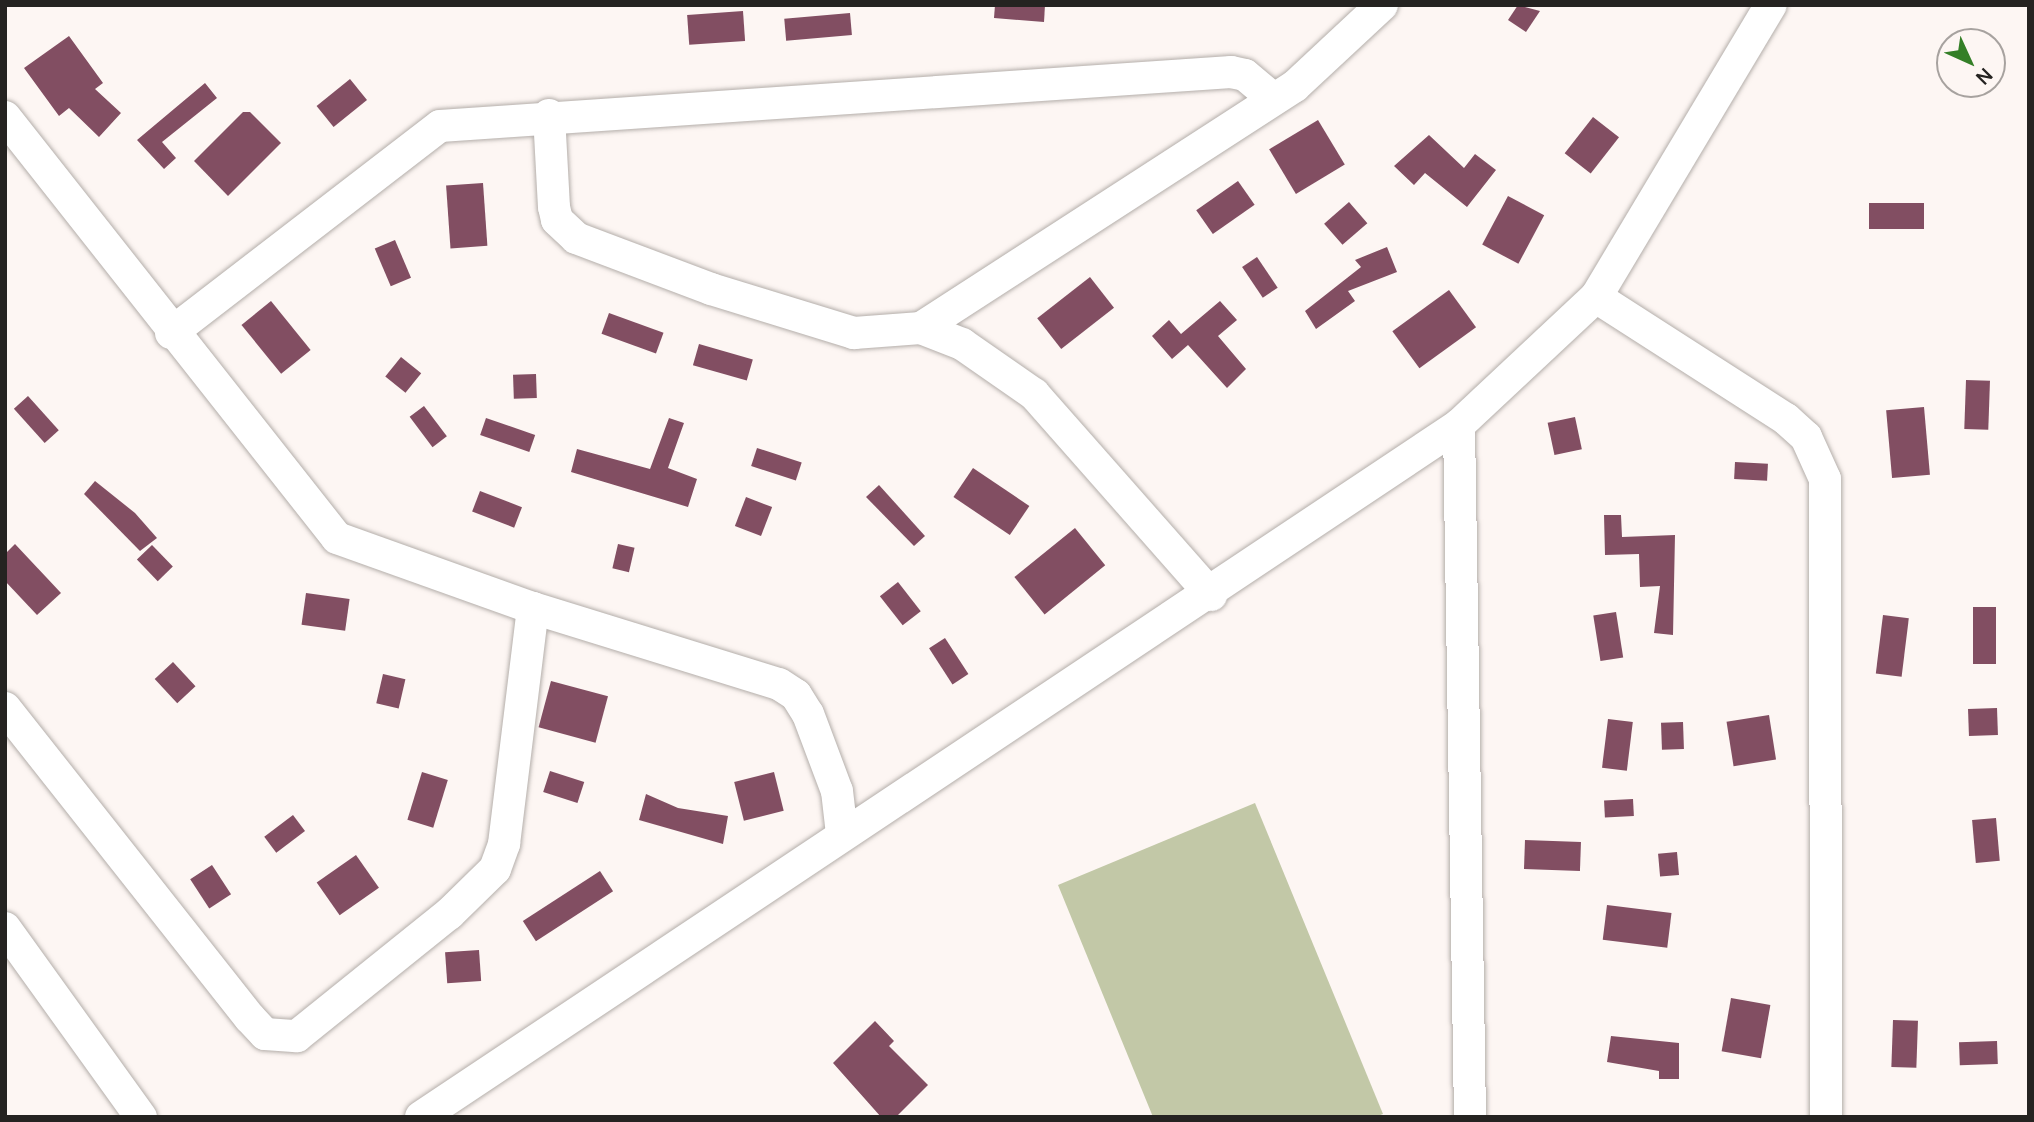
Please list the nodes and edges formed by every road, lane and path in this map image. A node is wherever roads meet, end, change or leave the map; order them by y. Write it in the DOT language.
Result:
graph roads {
  1 [pos="1382,5"];
  2 [pos="1772,5"];
  3 [pos="1272,98"];
  4 [pos="549,115"];
  5 [pos="5,117"];
  6 [pos="1596,298"];
  7 [pos="921,328"];
  8 [pos="171,333"];
  9 [pos="1459,425"];
  10 [pos="1211,595"];
  11 [pos="533,607"];
  12 [pos="5,708"];
  13 [pos="842,834"];
  14 [pos="5,928"];
  15 [pos="141,1117"];
  16 [pos="421,1117"];
  17 [pos="1470,1117"];
  18 [pos="1826,1117"];
  1 -- 3 [label="street"];
  2 -- 6 [label="street"];
  3 -- 4 [label="street"];
  3 -- 7 [label="street"];
  4 -- 7 [label="street"];
  4 -- 8 [label="street"];
  5 -- 8 [label="street"];
  6 -- 9 [label="street"];
  6 -- 18 [label="street"];
  7 -- 10 [label="street"];
  8 -- 11 [label="street"];
  9 -- 10 [label="street"];
  9 -- 17 [label="street"];
  10 -- 13 [label="street"];
  11 -- 12 [label="street"];
  11 -- 13 [label="street"];
  13 -- 16 [label="street"];
  14 -- 15 [label="street"];
}
